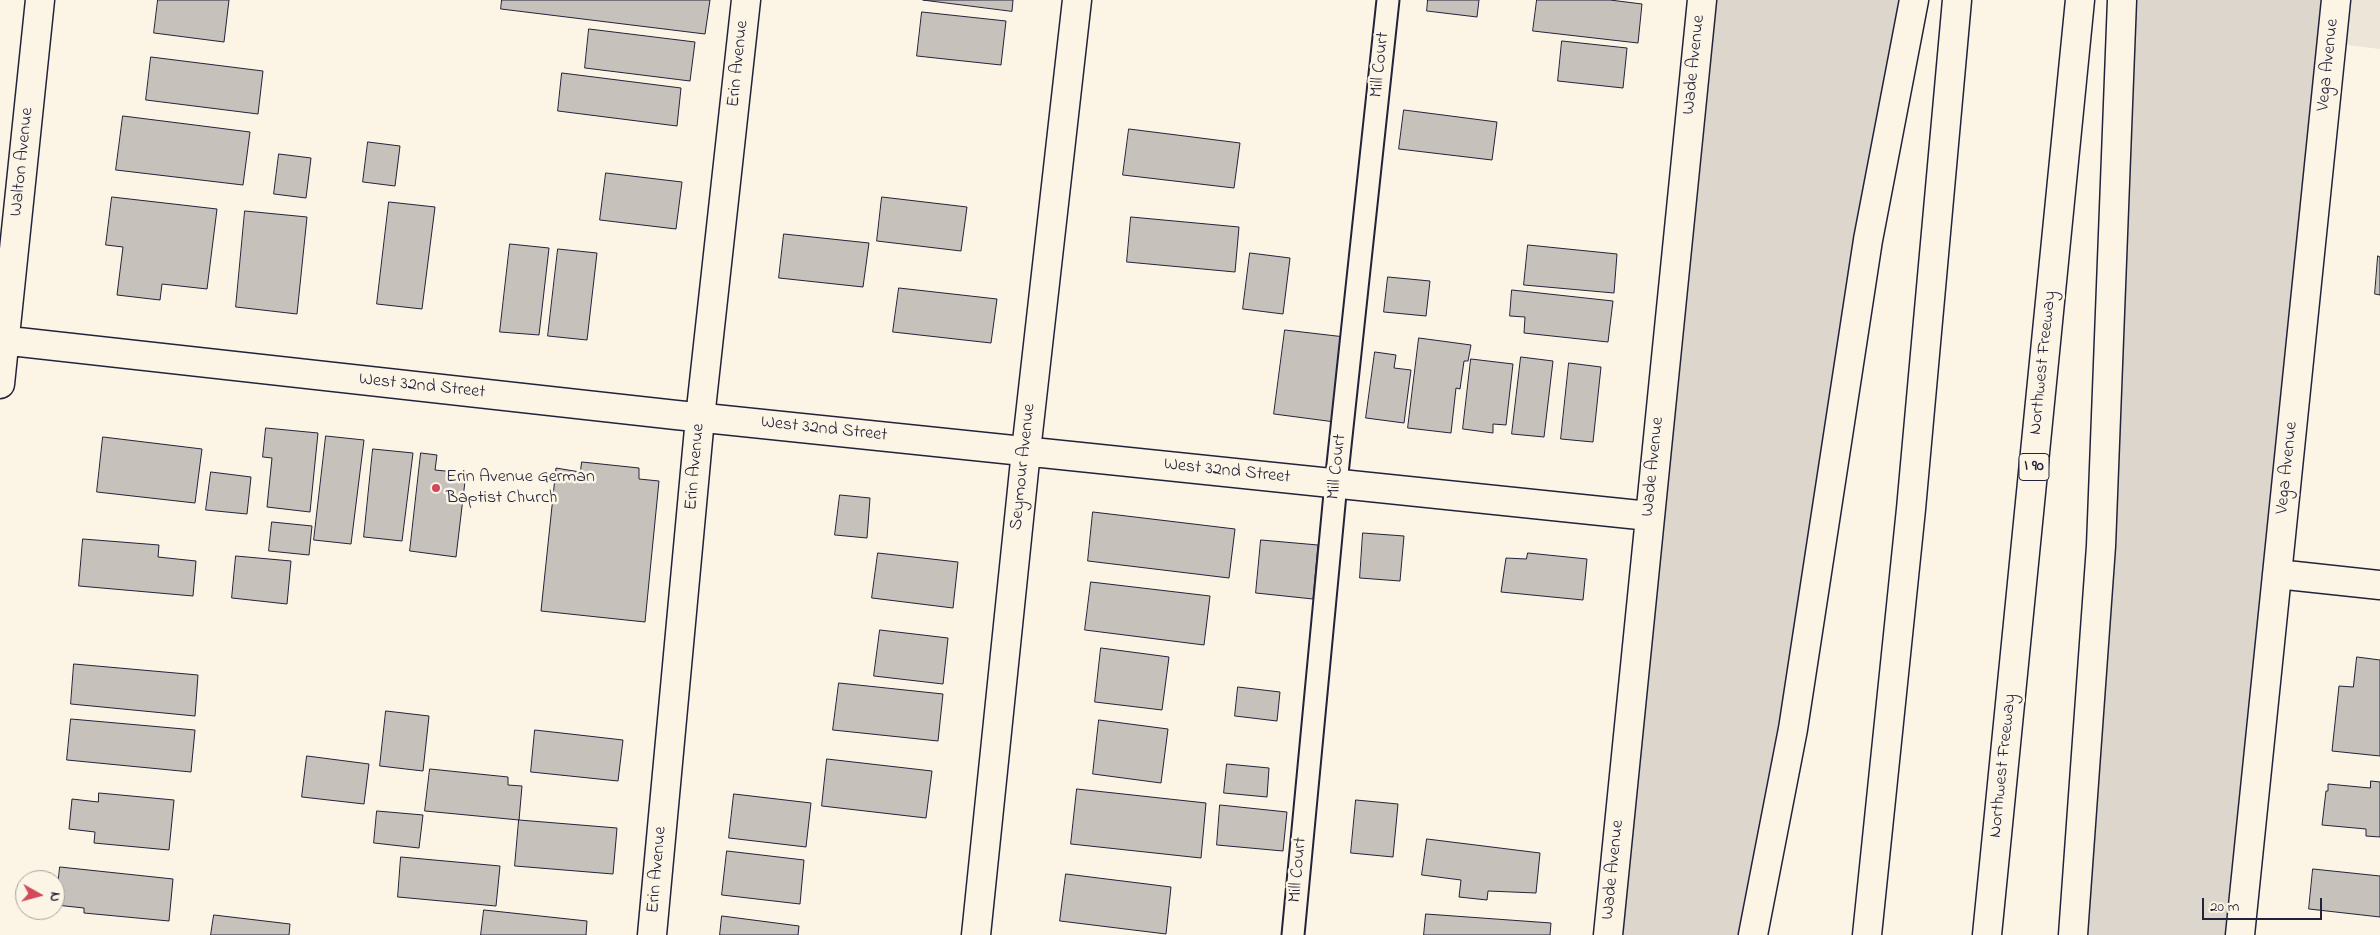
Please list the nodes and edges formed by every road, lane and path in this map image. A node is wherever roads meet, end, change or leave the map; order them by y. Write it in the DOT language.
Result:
graph roads {
  1 [pos="40,0"];
  2 [pos="746,0"];
  3 [pos="1077,0"];
  4 [pos="1388,0"];
  5 [pos="1702,0"];
  6 [pos="1914,0"];
  7 [pos="1956,0"];
  8 [pos="2080,0"];
  9 [pos="2122,0"];
  10 [pos="2336,0"];
  11 [pos="2,340"];
  12 [pos="0,384"];
  13 [pos="700,418"];
  14 [pos="1026,451"];
  15 [pos="1336,483"];
  16 [pos="1649,516"];
  17 [pos="2277,574"];
  18 [pos="2380,585"];
  19 [pos="652,935"];
  20 [pos="976,935"];
  21 [pos="1293,935"];
  22 [pos="1608,935"];
  23 [pos="1753,935"];
  24 [pos="1867,935"];
  25 [pos="1987,935"];
  26 [pos="2071,935"];
  27 [pos="2240,935"];
  1 -- 11 [label="main road, Walton Avenue"];
  2 -- 13 [label="main road, Erin Avenue"];
  3 -- 14 [label="main road, Seymour Avenue"];
  4 -- 15 [label="lane, Mill Court"];
  5 -- 16 [label="main road, Wade Avenue"];
  6 -- 23 [label="main road"];
  7 -- 24 [label="main road"];
  8 -- 25 [label="main road, Northwest Freeway / I 90"];
  9 -- 26 [label="main road"];
  10 -- 17 [label="main road, Vega Avenue"];
  11 -- 12 [label="main road, Walton Avenue"];
  11 -- 13 [label="main road, West 32nd Street"];
  13 -- 14 [label="main road, West 32nd Street"];
  13 -- 19 [label="main road, Erin Avenue"];
  14 -- 15 [label="main road, West 32nd Street"];
  14 -- 20 [label="main road, Seymour Avenue"];
  15 -- 16 [label="main road, West 32nd Street"];
  15 -- 21 [label="lane, Mill Court"];
  16 -- 22 [label="main road, Wade Avenue"];
  17 -- 18 [label="main road"];
  17 -- 27 [label="main road, Vega Avenue"];
}
